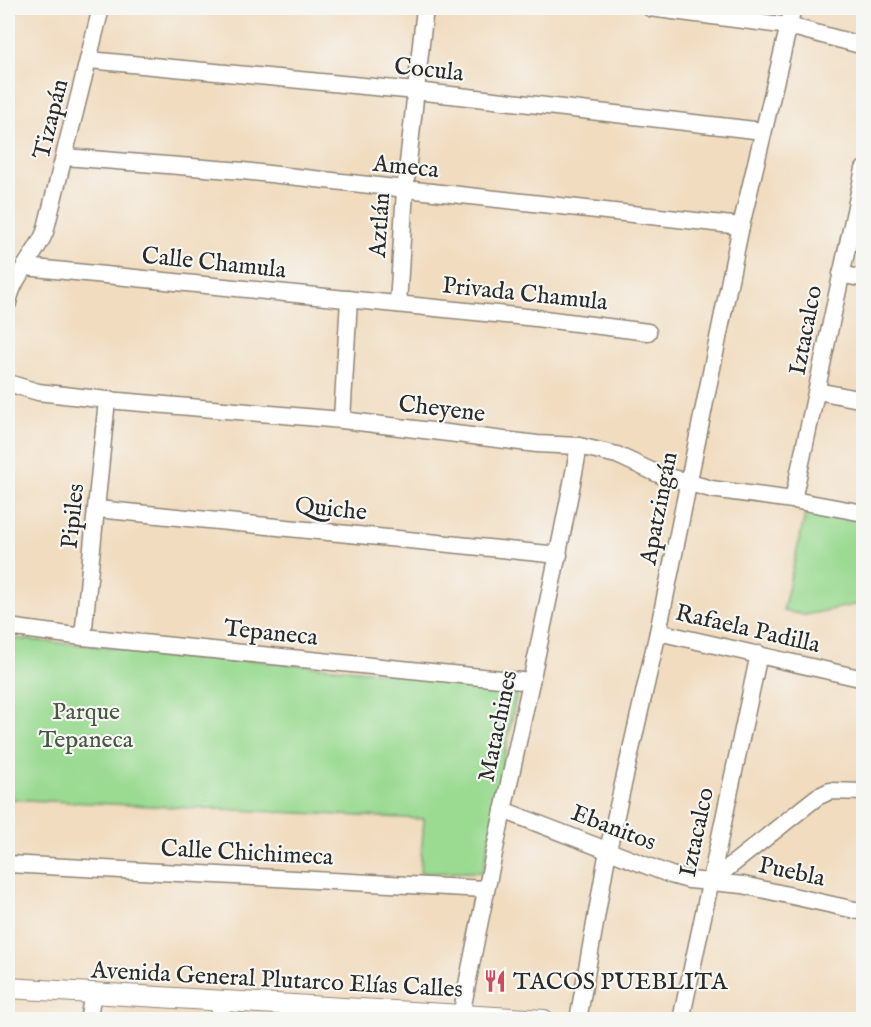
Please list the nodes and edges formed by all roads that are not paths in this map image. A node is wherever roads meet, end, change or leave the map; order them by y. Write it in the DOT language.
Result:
graph roads {
  1 [pos="101,8"];
  2 [pos="425,8"];
  3 [pos="650,8"];
  4 [pos="793,8"];
  5 [pos="789,26"];
  6 [pos="864,46"];
  7 [pos="89,60"];
  8 [pos="416,91"];
  9 [pos="763,131"];
  10 [pos="65,157"];
  11 [pos="863,172"];
  12 [pos="405,190"];
  13 [pos="741,226"];
  14 [pos="25,267"];
  15 [pos="841,274"];
  16 [pos="864,279"];
  17 [pos="350,299"];
  18 [pos="8,303"];
  19 [pos="398,304"];
  20 [pos="648,332"];
  21 [pos="8,383"];
  22 [pos="817,391"];
  23 [pos="108,400"];
  24 [pos="864,400"];
  25 [pos="342,420"];
  26 [pos="579,446"];
  27 [pos="688,482"];
  28 [pos="793,500"];
  29 [pos="97,509"];
  30 [pos="864,513"];
  31 [pos="559,555"];
  32 [pos="8,627"];
  33 [pos="658,632"];
  34 [pos="82,637"];
  35 [pos="759,654"];
  36 [pos="864,679"];
  37 [pos="531,682"];
  38 [pos="864,792"];
  39 [pos="503,810"];
  40 [pos="608,850"];
  41 [pos="8,864"];
  42 [pos="710,882"];
  43 [pos="485,889"];
  44 [pos="864,912"];
  45 [pos="8,988"];
  46 [pos="93,994"];
  47 [pos="220,1010"];
  48 [pos="461,1016"];
  49 [pos="535,1019"];
  50 [pos="88,1020"];
  51 [pos="543,1020"];
  52 [pos="578,1020"];
  53 [pos="681,1020"];
  1 -- 7 [label="street, Tizapán"];
  2 -- 8 [label="street, Aztlán"];
  3 -- 5 [label="street"];
  4 -- 5 [label="street, Apatzingán"];
  5 -- 6 [label="street"];
  5 -- 9 [label="street, Apatzingán"];
  7 -- 8 [label="street, Cocula"];
  7 -- 10 [label="street, Tizapán"];
  8 -- 9 [label="street, Cocula"];
  8 -- 12 [label="street, Aztlán"];
  9 -- 13 [label="street, Apatzingán"];
  10 -- 12 [label="street, Ameca"];
  10 -- 14 [label="street, Tizapán"];
  11 -- 15 [label="street, Iztacalco"];
  12 -- 13 [label="street, Ameca"];
  12 -- 19 [label="street, Aztlán"];
  13 -- 27 [label="street, Apatzingán"];
  14 -- 17 [label="street, Calle Chamula"];
  14 -- 18 [label="street, Tizapán"];
  15 -- 16 [label="street"];
  15 -- 22 [label="street, Iztacalco"];
  17 -- 19 [label="street, Calle Chamula"];
  17 -- 25 [label="street"];
  19 -- 20 [label="street, Privada Chamula"];
  21 -- 23 [label="street, Cheyene"];
  22 -- 24 [label="street"];
  22 -- 28 [label="street, Iztacalco"];
  23 -- 25 [label="street, Cheyene"];
  23 -- 29 [label="street, Pipiles"];
  25 -- 26 [label="street, Cheyene"];
  26 -- 27 [label="street, Cheyene"];
  26 -- 31 [label="street, Matachines"];
  27 -- 28 [label="street, Cheyene"];
  27 -- 33 [label="street, Apatzingán"];
  28 -- 30 [label="street, Cheyene"];
  29 -- 31 [label="street, Quiche"];
  29 -- 34 [label="street, Pipiles"];
  31 -- 37 [label="street, Matachines"];
  32 -- 34 [label="street, Tepaneca"];
  33 -- 35 [label="street, Rafaela Padilla"];
  33 -- 40 [label="street, Apatzingán"];
  34 -- 37 [label="street, Tepaneca"];
  35 -- 36 [label="street, Rafaela Padilla"];
  35 -- 42 [label="street, Iztacalco"];
  37 -- 39 [label="street, Matachines"];
  38 -- 42 [label="street"];
  39 -- 40 [label="street, Ebanitos"];
  39 -- 43 [label="street, Matachines"];
  40 -- 42 [label="street, Ebanitos"];
  40 -- 52 [label="street, Apatzingán"];
  41 -- 43 [label="street, Calle Chichimeca"];
  42 -- 44 [label="street, Puebla"];
  42 -- 53 [label="street, Iztacalco"];
  43 -- 48 [label="street, Matachines"];
  45 -- 46 [label="street, Avenida General Plutarco Elías Calles"];
  46 -- 47 [label="street, Avenida General Plutarco Elías Calles"];
  46 -- 50 [label="street"];
  47 -- 48 [label="street, Avenida General Plutarco Elías Calles"];
  48 -- 49 [label="street, Avenida General Plutarco Elías Calles"];
  49 -- 51 [label="street, Avenida General Plutarco Elías Calles"];
}
